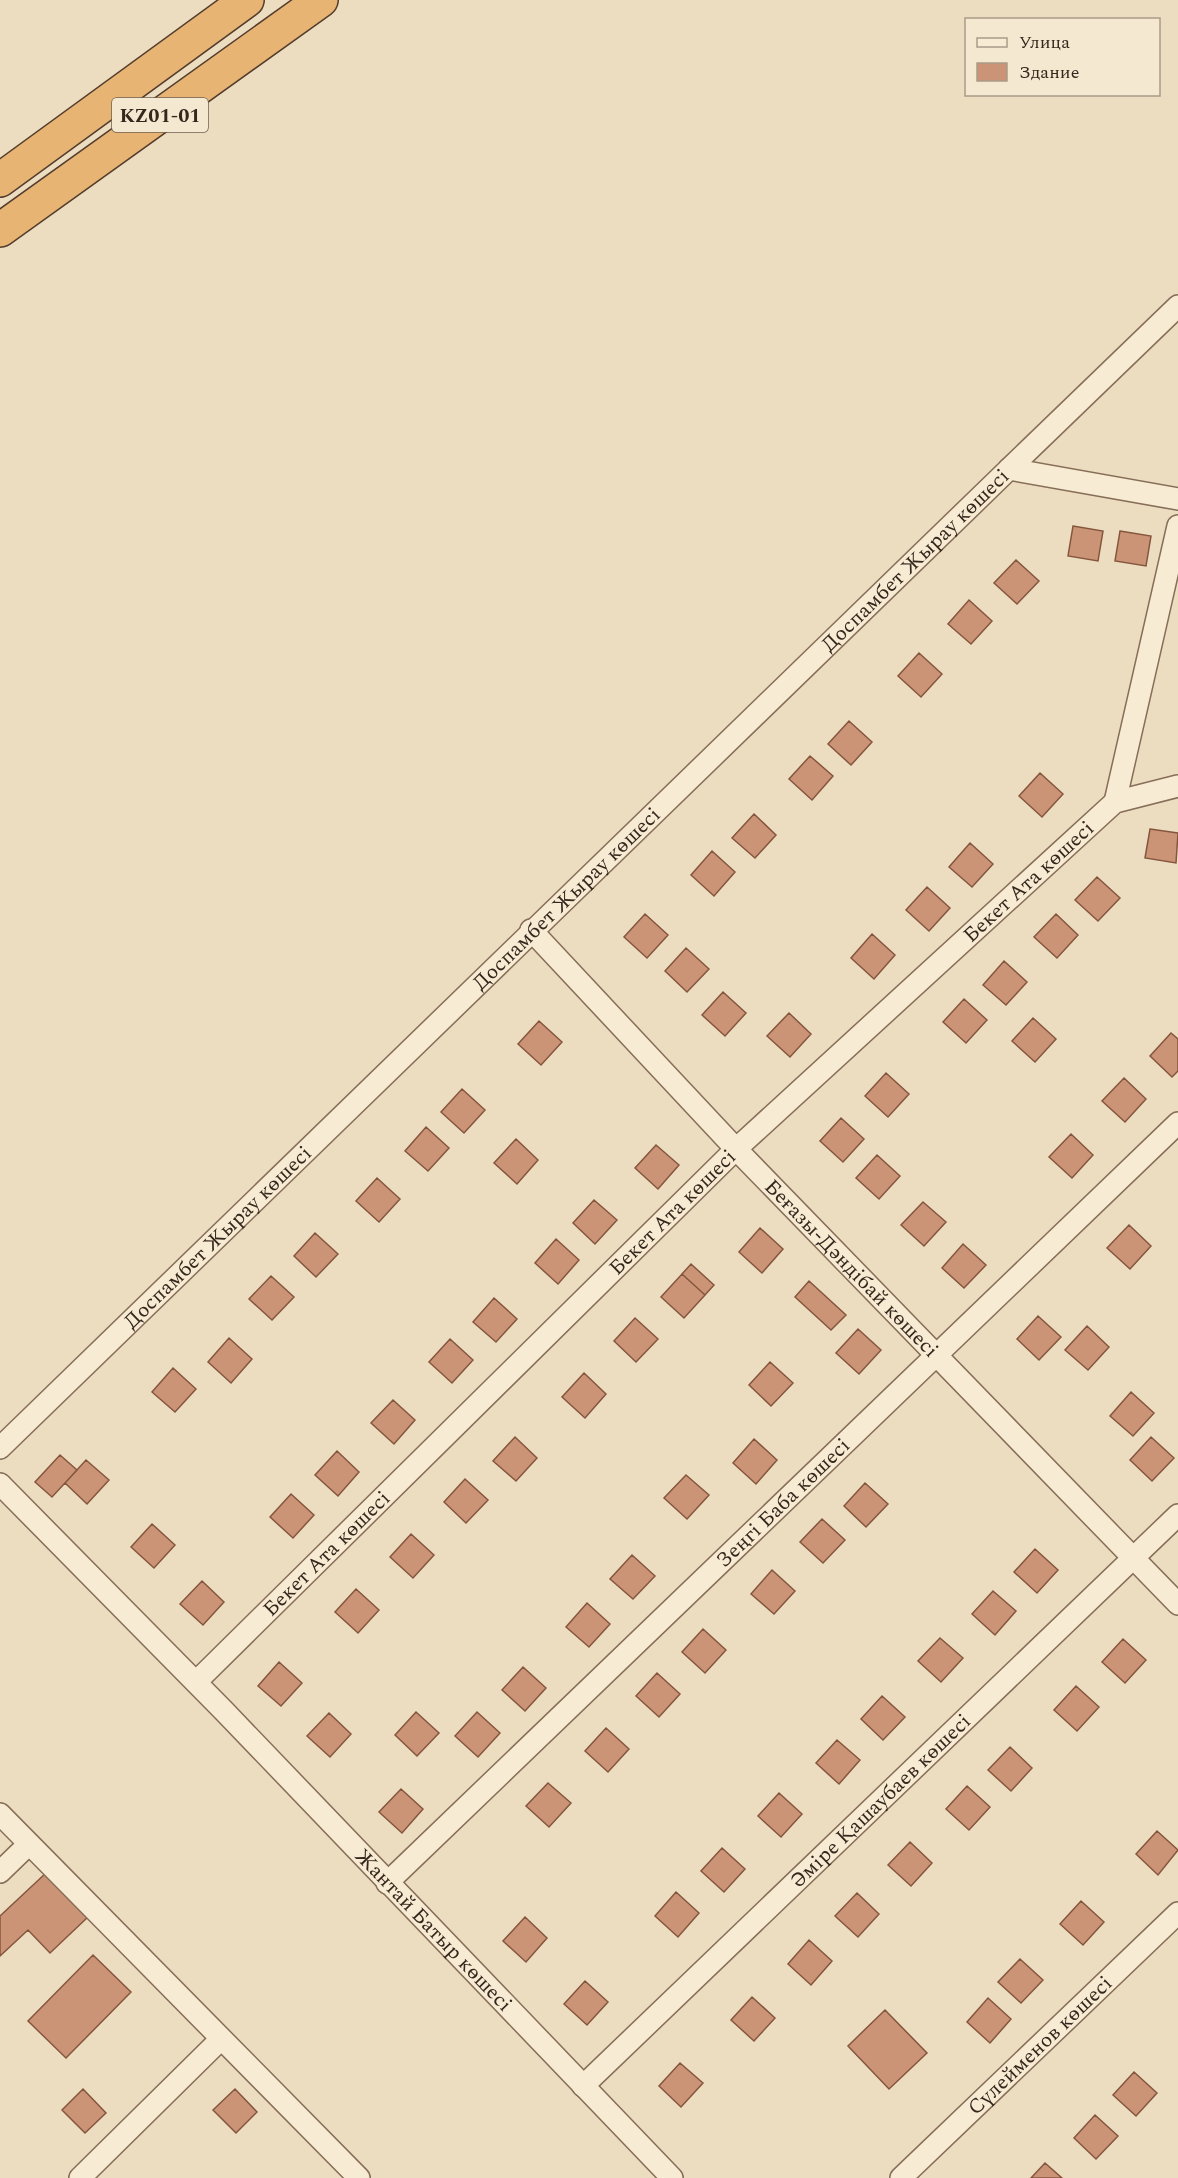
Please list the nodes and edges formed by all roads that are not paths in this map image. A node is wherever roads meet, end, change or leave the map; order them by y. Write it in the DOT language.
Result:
graph roads {
  1 [pos="247,0"];
  2 [pos="321,0"];
  3 [pos="0,180"];
  4 [pos="0,230"];
  5 [pos="1178,306"];
  6 [pos="1009,469"];
  7 [pos="1178,499"];
  8 [pos="1178,526"];
  9 [pos="1178,786"];
  10 [pos="1115,802"];
  11 [pos="531,930"];
  12 [pos="1178,1124"];
  13 [pos="736,1149"];
  14 [pos="938,1354"];
  15 [pos="0,1448"];
  16 [pos="0,1484"];
  17 [pos="1178,1515"];
  18 [pos="1133,1558"];
  19 [pos="1178,1604"];
  20 [pos="196,1682"];
  21 [pos="0,1814"];
  22 [pos="29,1844"];
  23 [pos="0,1872"];
  24 [pos="387,1883"];
  25 [pos="1178,1913"];
  26 [pos="220,2039"];
  27 [pos="583,2086"];
  28 [pos="80,2178"];
  29 [pos="359,2178"];
  30 [pos="672,2178"];
  31 [pos="901,2178"];
  1 -- 3 [label="highway, KZ01-01"];
  2 -- 4 [label="highway, KZ01-01"];
  5 -- 6 [label="street"];
  6 -- 7 [label="street, Доспамбет Жырау көшесі"];
  6 -- 11 [label="street, Доспамбет Жырау көшесі"];
  8 -- 10 [label="street"];
  9 -- 10 [label="street, Бекет Ата көшесі"];
  10 -- 13 [label="street, Бекет Ата көшесі"];
  11 -- 13 [label="street, Беғазы-Дәндібай көшесі"];
  11 -- 15 [label="street, Доспамбет Жырау көшесі"];
  12 -- 14 [label="street, Зеңгі Баба көшесі"];
  13 -- 14 [label="street, Беғазы-Дәндібай көшесі"];
  13 -- 20 [label="street, Бекет Ата көшесі"];
  14 -- 18 [label="street, Беғазы-Дәндібай көшесі"];
  14 -- 24 [label="street, Зеңгі Баба көшесі"];
  16 -- 20 [label="street, Жантай Батыр көшесі"];
  17 -- 18 [label="street, Әміре Қашаубаев көшесі"];
  18 -- 19 [label="street, Беғазы-Дәндібай көшесі"];
  18 -- 27 [label="street, Әміре Қашаубаев көшесі"];
  20 -- 24 [label="street, Жантай Батыр көшесі"];
  21 -- 22 [label="street"];
  22 -- 23 [label="street"];
  22 -- 26 [label="street"];
  24 -- 27 [label="street, Жантай Батыр көшесі"];
  25 -- 31 [label="street, Сүлейменов көшесі"];
  26 -- 28 [label="street"];
  26 -- 29 [label="street"];
  27 -- 30 [label="street, Жантай Батыр көшесі"];
}
